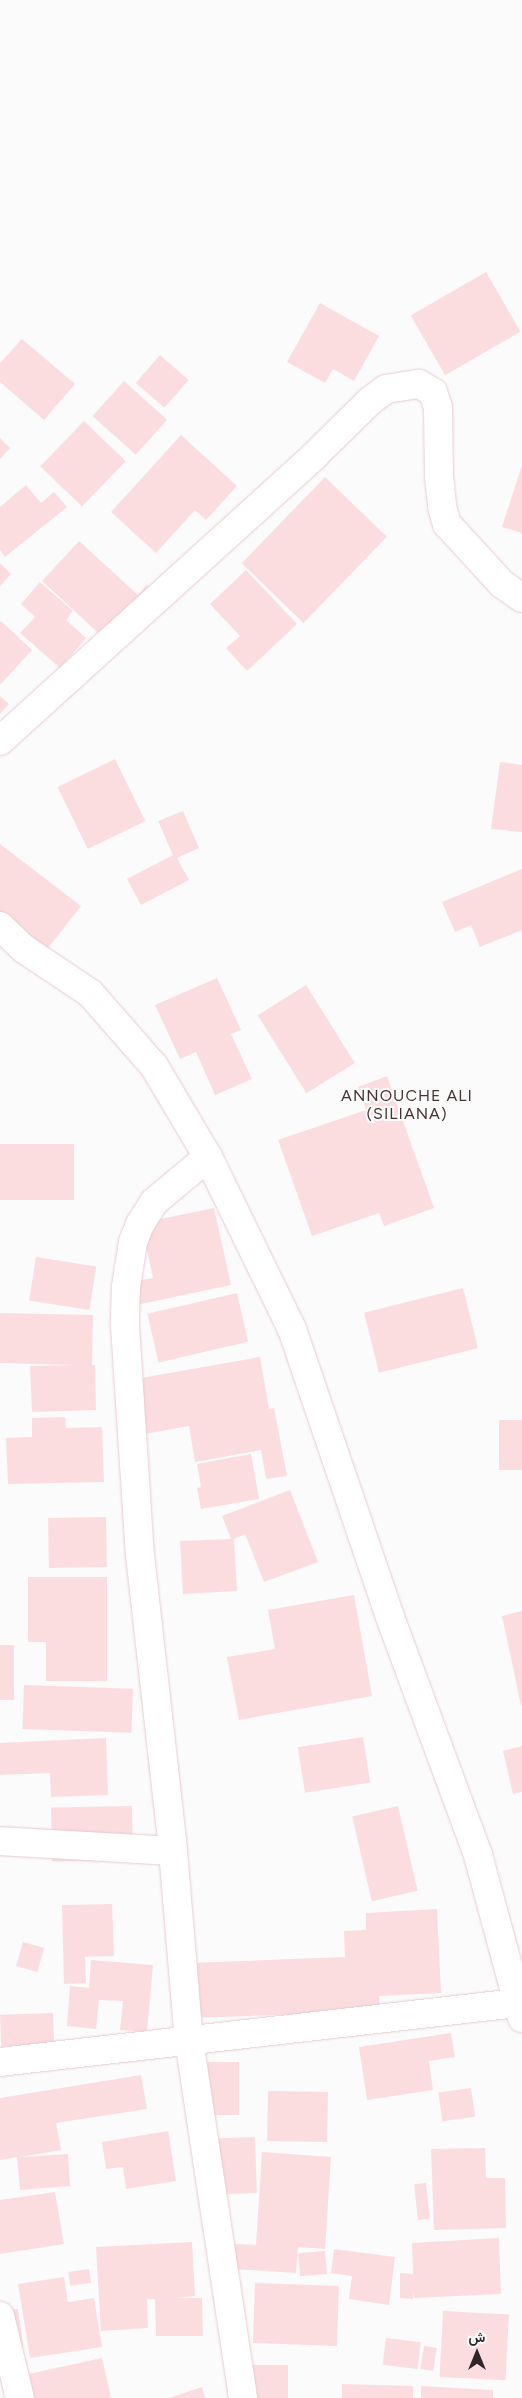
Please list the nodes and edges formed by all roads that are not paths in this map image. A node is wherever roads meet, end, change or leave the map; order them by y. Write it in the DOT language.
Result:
graph roads {
  1 [pos="522,598"];
  2 [pos="0,741"];
  3 [pos="0,926"];
  4 [pos="12,951"];
  5 [pos="208,1157"];
  6 [pos="0,1841"];
  7 [pos="173,1851"];
  8 [pos="520,2011"];
  9 [pos="189,2040"];
  10 [pos="0,2062"];
  11 [pos="0,2316"];
  12 [pos="20,2398"];
  13 [pos="243,2398"];
  1 -- 2 [label="street"];
  3 -- 4 [label="street"];
  4 -- 5 [label="street"];
  5 -- 7 [label="street"];
  5 -- 8 [label="street"];
  6 -- 7 [label="street"];
  7 -- 9 [label="street"];
  8 -- 9 [label="street"];
  9 -- 10 [label="street"];
  9 -- 13 [label="street"];
  11 -- 12 [label="street"];
}
